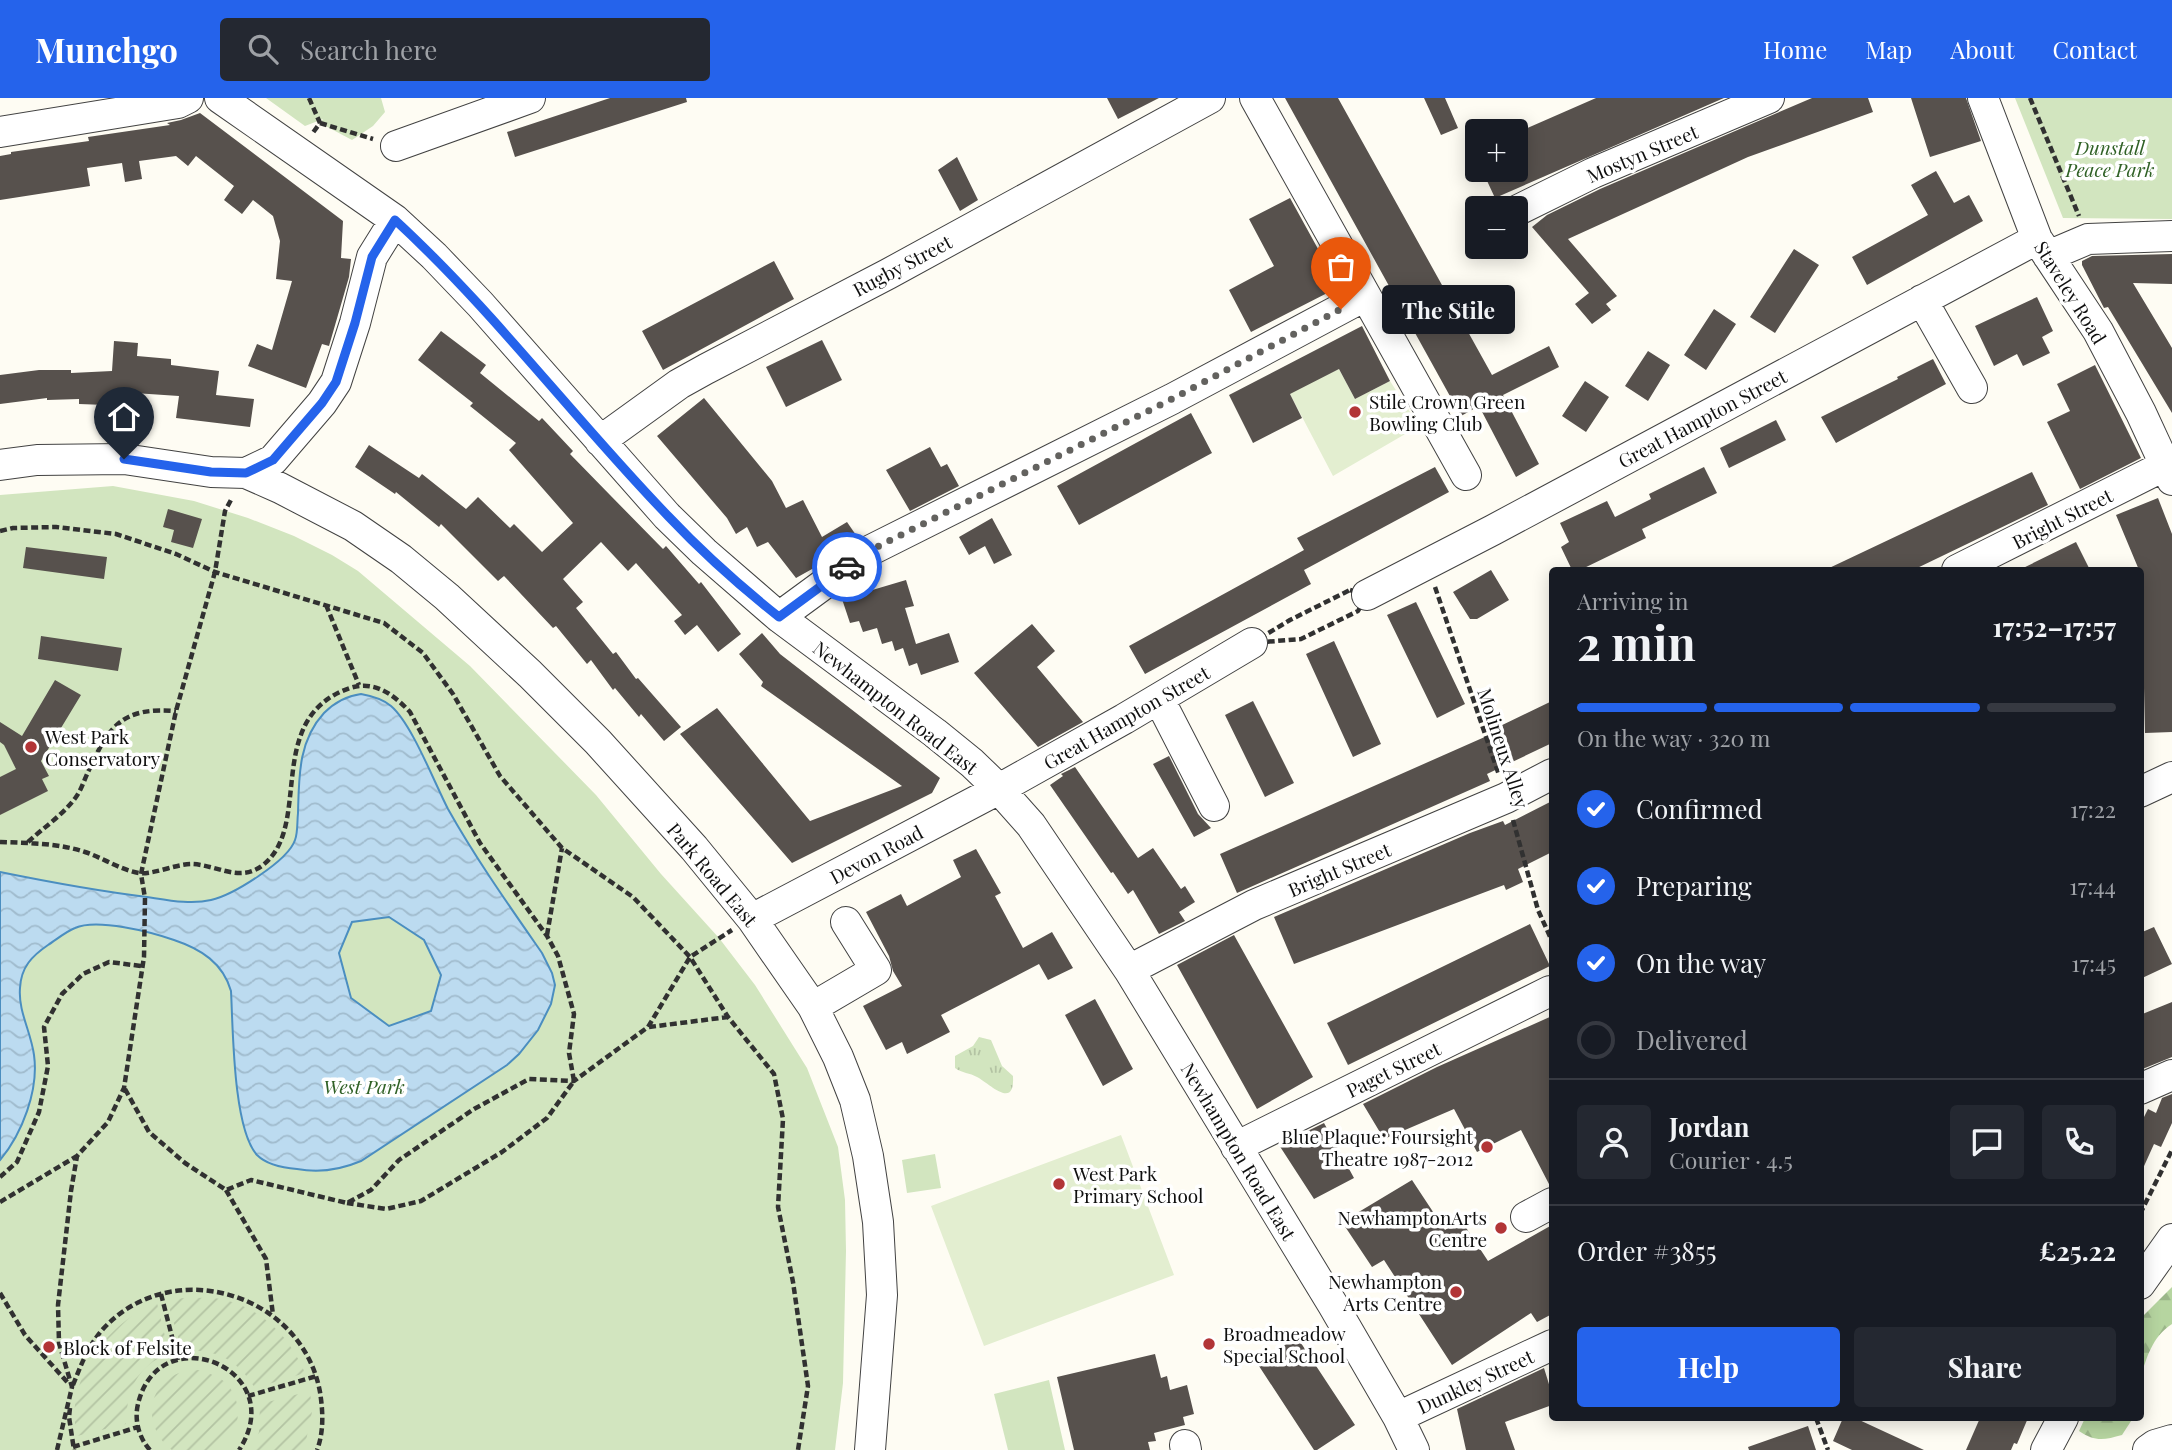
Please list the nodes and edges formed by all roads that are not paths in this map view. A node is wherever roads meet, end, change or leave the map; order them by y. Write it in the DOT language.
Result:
graph roads {
  1 [pos="188,98"];
  2 [pos="220,98"];
  3 [pos="530,98"];
  4 [pos="1210,98"];
  5 [pos="1255,98"];
  6 [pos="1769,98"];
  7 [pos="1983,98"];
  8 [pos="0,132"];
  9 [pos="396,146"];
  10 [pos="1528,205"];
  11 [pos="395,220"];
  12 [pos="2172,236"];
  13 [pos="2043,248"];
  14 [pos="1365,296"];
  15 [pos="1922,300"];
  16 [pos="1972,388"];
  17 [pos="600,441"];
  18 [pos="0,465"];
  19 [pos="2169,472"];
  20 [pos="246,473"];
  21 [pos="1466,475"];
  22 [pos="1963,567"];
  23 [pos="1367,595"];
  24 [pos="779,617"];
  25 [pos="1252,643"];
  26 [pos="1159,699"];
  27 [pos="1549,776"];
  28 [pos="2172,777"];
  29 [pos="999,789"];
  30 [pos="2144,790"];
  31 [pos="1214,806"];
  32 [pos="752,919"];
  33 [pos="846,922"];
  34 [pos="1129,970"];
  35 [pos="1549,991"];
  36 [pos="813,1007"];
  37 [pos="2172,1076"];
  38 [pos="2144,1086"];
  39 [pos="1236,1147"];
  40 [pos="2172,1240"];
  41 [pos="2155,1266"];
  42 [pos="1549,1346"];
  43 [pos="1398,1417"];
  44 [pos="870,1450"];
  45 [pos="1414,1450"];
  1 -- 8 [label="street"];
  2 -- 11 [label="street, Newhampton Road East"];
  3 -- 9 [label="street"];
  4 -- 17 [label="street, Rugby Street"];
  5 -- 14 [label="street"];
  6 -- 10 [label="street, Mostyn Street"];
  7 -- 13 [label="street, Staveley Road"];
  11 -- 17 [label="street, Newhampton Road East"];
  11 -- 20 [label="street"];
  12 -- 13 [label="street, Great Hampton Street"];
  13 -- 15 [label="street, Great Hampton Street"];
  13 -- 19 [label="street, Staveley Road"];
  14 -- 21 [label="street"];
  14 -- 24 [label="street"];
  15 -- 16 [label="street"];
  15 -- 23 [label="street, Great Hampton Street"];
  17 -- 24 [label="street, Newhampton Road East"];
  18 -- 20 [label="street"];
  19 -- 22 [label="street, Bright Street"];
  20 -- 32 [label="street, Park Road East"];
  24 -- 29 [label="street, Newhampton Road East"];
  25 -- 26 [label="street, Great Hampton Street"];
  26 -- 29 [label="street, Great Hampton Street"];
  26 -- 31 [label="street"];
  27 -- 34 [label="street, Bright Street"];
  28 -- 30 [label="street"];
  29 -- 32 [label="street, Devon Road"];
  29 -- 34 [label="street, Newhampton Road East"];
  32 -- 36 [label="street, Park Road East"];
  33 -- 36 [label="street"];
  34 -- 39 [label="street, Newhampton Road East"];
  35 -- 39 [label="street, Paget Street"];
  36 -- 44 [label="street, Park Road East"];
  37 -- 38 [label="street"];
  39 -- 43 [label="street, Newhampton Road East"];
  40 -- 41 [label="street"];
  42 -- 43 [label="street, Dunkley Street"];
  43 -- 45 [label="street, Newhampton Road East"];
}
